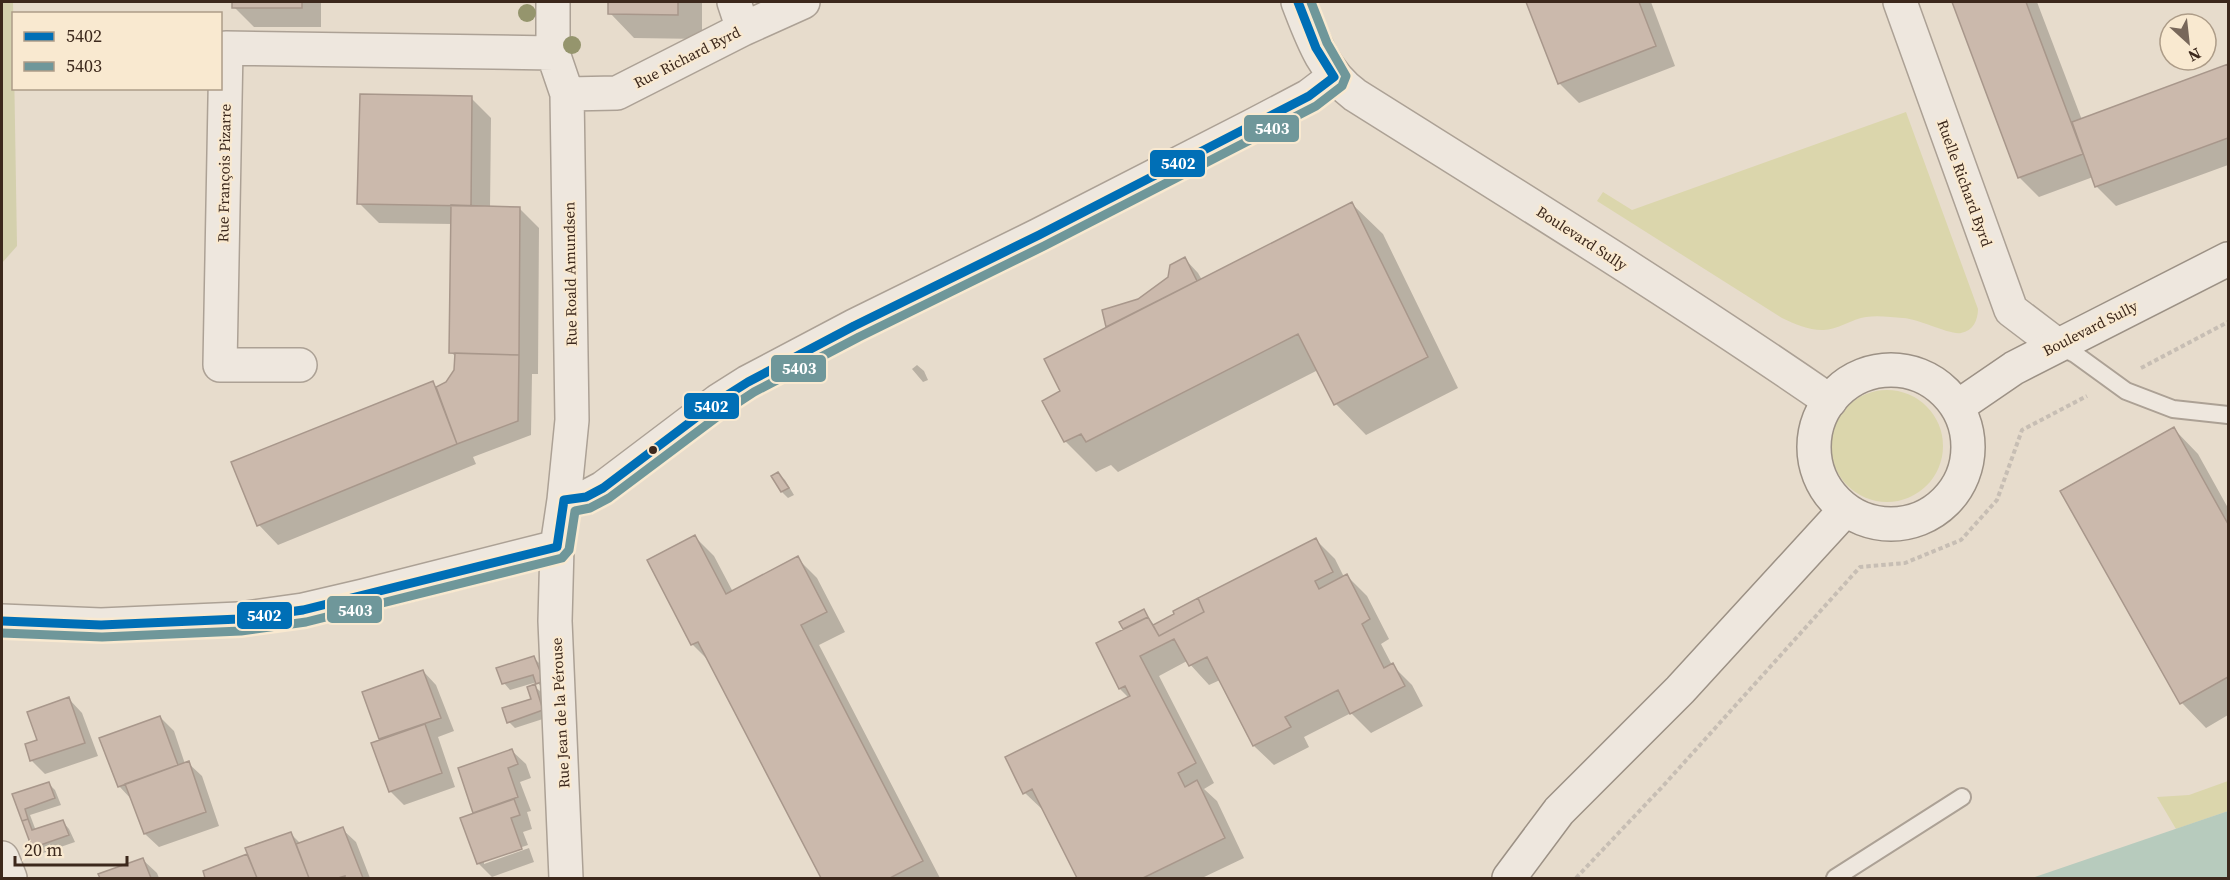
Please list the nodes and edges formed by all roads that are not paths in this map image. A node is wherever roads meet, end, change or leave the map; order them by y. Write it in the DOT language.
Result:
graph roads {
  1 [pos="553,2"];
  2 [pos="803,2"];
  3 [pos="1298,2"];
  4 [pos="1900,2"];
  5 [pos="739,15"];
  6 [pos="553,53"];
  7 [pos="1334,77"];
  8 [pos="567,94"];
  9 [pos="2229,259"];
  10 [pos="2056,345"];
  11 [pos="300,365"];
  12 [pos="1830,401"];
  13 [pos="1957,406"];
  14 [pos="2229,415"];
  15 [pos="564,500"];
  16 [pos="1845,510"];
  17 [pos="557,547"];
  18 [pos="2,621"];
  19 [pos="1962,797"];
  20 [pos="2,858"];
  21 [pos="10,879"];
  22 [pos="567,879"];
  23 [pos="1509,879"];
  24 [pos="1835,879"];
  1 -- 6 [label="street, Rue Roald Amundsen"];
  2 -- 5 [label="street, Rue Richard Byrd"];
  3 -- 7 [label="street, Boulevard Sully"];
  4 -- 10 [label="street, Ruelle Richard Byrd"];
  5 -- 8 [label="street, Rue Richard Byrd"];
  6 -- 8 [label="street, Rue Roald Amundsen"];
  6 -- 11 [label="street, Rue François Pizarre"];
  7 -- 12 [label="street, Boulevard Sully"];
  7 -- 15 [label="street"];
  8 -- 15 [label="street, Rue Roald Amundsen"];
  9 -- 10 [label="street, Boulevard Sully"];
  10 -- 13 [label="street, Boulevard Sully"];
  10 -- 14 [label="lane"];
  12 -- 13 [label="street"];
  12 -- 16 [label="street"];
  13 -- 16 [label="street"];
  15 -- 17 [label="street, Rue Roald Amundsen"];
  16 -- 23 [label="street"];
  17 -- 18 [label="street"];
  17 -- 22 [label="street, Rue Jean de la Pérouse"];
  19 -- 24 [label="lane"];
  20 -- 21 [label="street"];
}
